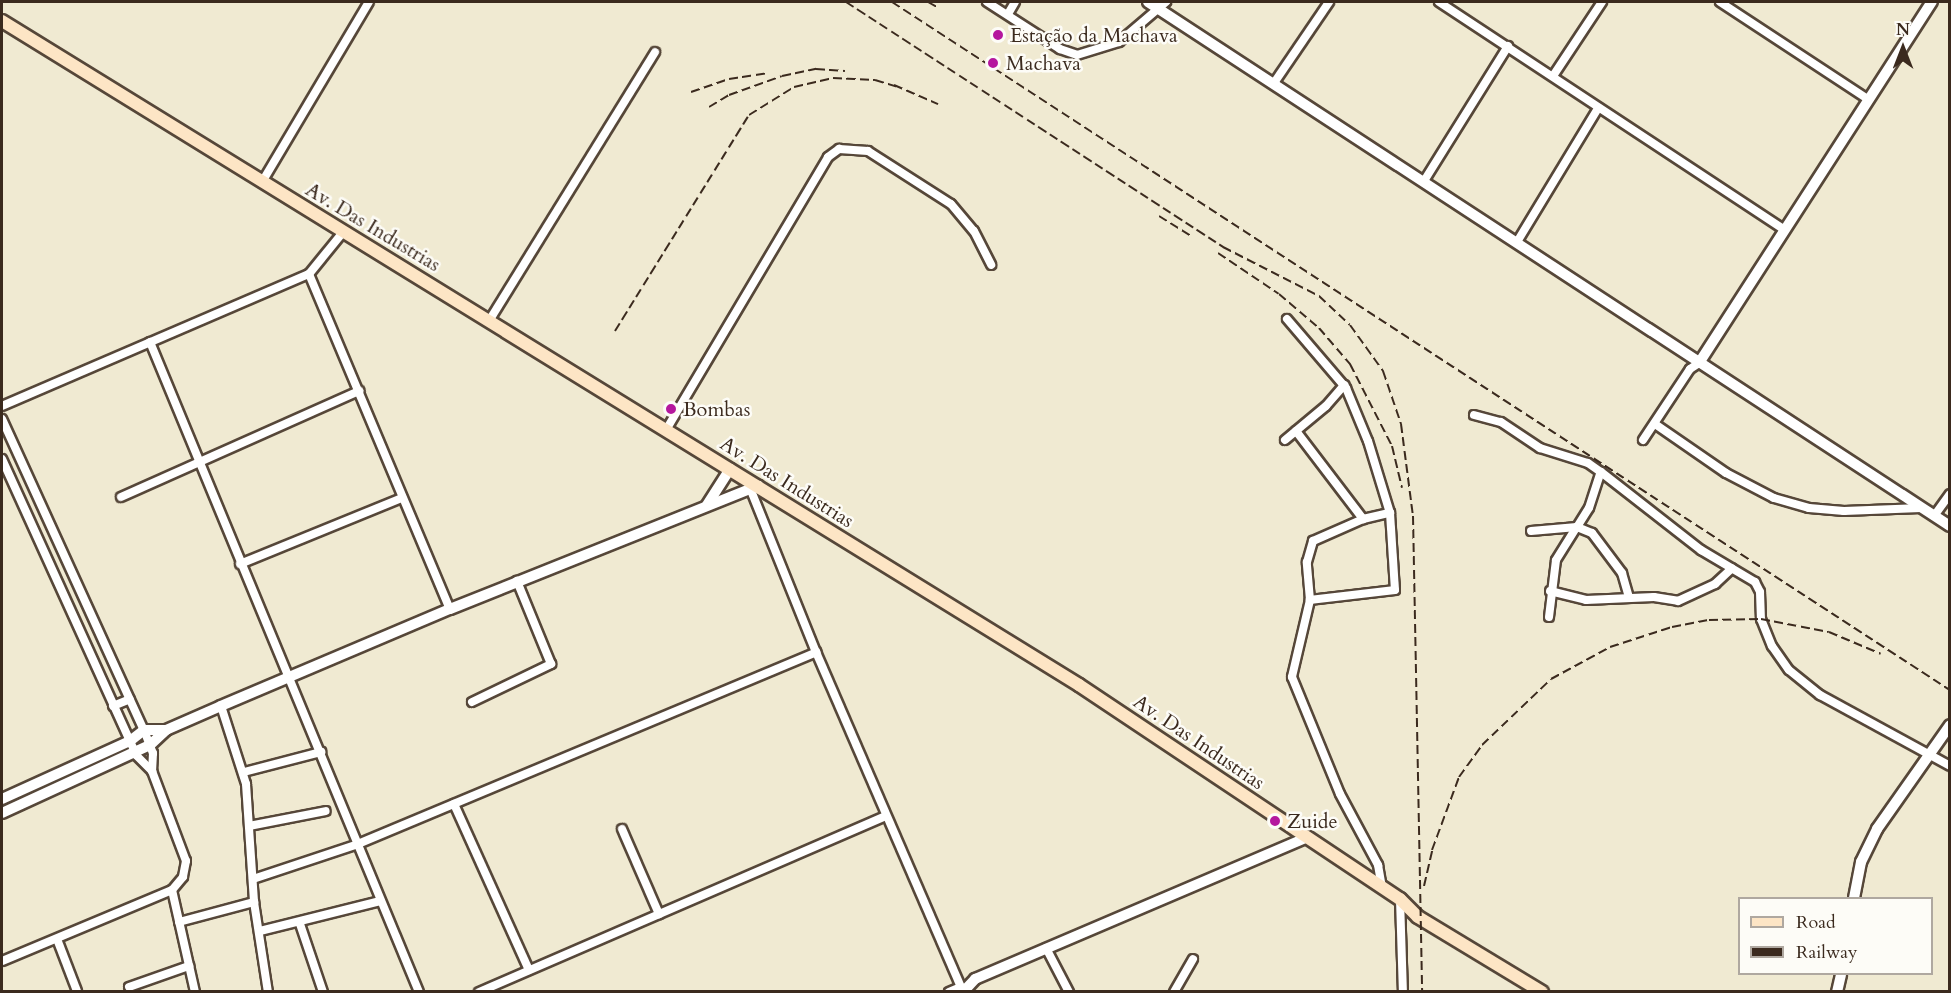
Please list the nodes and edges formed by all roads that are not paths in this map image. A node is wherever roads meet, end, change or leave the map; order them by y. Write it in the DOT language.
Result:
graph roads {
  1 [pos="369,2"];
  2 [pos="987,2"];
  3 [pos="1015,2"];
  4 [pos="1148,2"];
  5 [pos="1329,2"];
  6 [pos="1439,2"];
  7 [pos="1602,2"];
  8 [pos="1720,2"];
  9 [pos="1932,2"];
  10 [pos="1163,6"];
  11 [pos="1008,14"];
  12 [pos="2,21"];
  13 [pos="1508,46"];
  14 [pos="655,52"];
  15 [pos="1553,76"];
  16 [pos="1274,83"];
  17 [pos="1869,100"];
  18 [pos="1598,108"];
  19 [pos="1424,181"];
  20 [pos="261,182"];
  21 [pos="1785,230"];
  22 [pos="344,231"];
  23 [pos="1517,242"];
  24 [pos="991,265"];
  25 [pos="309,274"];
  26 [pos="1287,319"];
  27 [pos="489,321"];
  28 [pos="150,342"];
  29 [pos="1700,363"];
  30 [pos="1344,385"];
  31 [pos="358,391"];
  32 [pos="2,406"];
  33 [pos="1474,415"];
  34 [pos="2,419"];
  35 [pos="1654,424"];
  36 [pos="666,430"];
  37 [pos="1296,431"];
  38 [pos="1285,440"];
  39 [pos="1643,440"];
  40 [pos="2,459"];
  41 [pos="197,463"];
  42 [pos="730,469"];
  43 [pos="1600,472"];
  44 [pos="754,487"];
  45 [pos="1950,494"];
  46 [pos="121,497"];
  47 [pos="402,498"];
  48 [pos="707,505"];
  49 [pos="1921,508"];
  50 [pos="1390,513"];
  51 [pos="1934,516"];
  52 [pos="1363,519"];
  53 [pos="1950,526"];
  54 [pos="1578,527"];
  55 [pos="1531,531"];
  56 [pos="240,564"];
  57 [pos="1732,568"];
  58 [pos="517,581"];
  59 [pos="1550,591"];
  60 [pos="1629,598"];
  61 [pos="85,600"];
  62 [pos="1310,600"];
  63 [pos="69,608"];
  64 [pos="450,609"];
  65 [pos="1549,617"];
  66 [pos="816,651"];
  67 [pos="291,676"];
  68 [pos="129,699"];
  69 [pos="472,702"];
  70 [pos="113,706"];
  71 [pos="221,706"];
  72 [pos="1950,725"];
  73 [pos="144,730"];
  74 [pos="166,730"];
  75 [pos="129,741"];
  76 [pos="150,745"];
  77 [pos="134,752"];
  78 [pos="321,752"];
  79 [pos="1930,754"];
  80 [pos="1950,766"];
  81 [pos="152,771"];
  82 [pos="244,772"];
  83 [pos="2,799"];
  84 [pos="454,804"];
  85 [pos="326,811"];
  86 [pos="2,813"];
  87 [pos="886,816"];
  88 [pos="249,826"];
  89 [pos="622,829"];
  90 [pos="1306,838"];
  91 [pos="358,844"];
  92 [pos="253,879"];
  93 [pos="1382,888"];
  94 [pos="172,890"];
  95 [pos="1854,897"];
  96 [pos="1400,899"];
  97 [pos="380,901"];
  98 [pos="254,902"];
  99 [pos="659,914"];
  100 [pos="179,922"];
  101 [pos="300,924"];
  102 [pos="261,932"];
  103 [pos="57,939"];
  104 [pos="1046,948"];
  105 [pos="1192,958"];
  106 [pos="2,962"];
  107 [pos="189,966"];
  108 [pos="530,970"];
  109 [pos="1841,975"];
  110 [pos="129,987"];
  111 [pos="962,990"];
  112 [pos="77,991"];
  113 [pos="195,992"];
  114 [pos="268,992"];
  115 [pos="323,992"];
  116 [pos="419,992"];
  117 [pos="479,992"];
  118 [pos="949,992"];
  119 [pos="1069,992"];
  120 [pos="1174,992"];
  121 [pos="1403,992"];
  122 [pos="1542,992"];
  123 [pos="1837,992"];
  1 -- 20 [label="street"];
  2 -- 11 [label="street"];
  3 -- 11 [label="street"];
  4 -- 10 [label="street"];
  5 -- 16 [label="street"];
  6 -- 13 [label="street"];
  7 -- 15 [label="street"];
  8 -- 17 [label="street"];
  9 -- 17 [label="street"];
  10 -- 11 [label="street"];
  10 -- 16 [label="street"];
  12 -- 20 [label="main road, Av. Das Industrias"];
  13 -- 15 [label="street"];
  13 -- 19 [label="street"];
  14 -- 27 [label="street"];
  15 -- 18 [label="street"];
  16 -- 19 [label="street"];
  17 -- 21 [label="street"];
  18 -- 21 [label="street"];
  18 -- 23 [label="street"];
  19 -- 23 [label="street"];
  20 -- 22 [label="main road, Av. Das Industrias"];
  21 -- 29 [label="street"];
  22 -- 25 [label="street"];
  22 -- 27 [label="main road, Av. Das Industrias"];
  23 -- 29 [label="street"];
  24 -- 36 [label="street"];
  25 -- 28 [label="street"];
  25 -- 31 [label="street"];
  26 -- 30 [label="street"];
  27 -- 36 [label="main road, Av. Das Industrias"];
  28 -- 32 [label="street"];
  28 -- 41 [label="street"];
  29 -- 35 [label="street"];
  29 -- 49 [label="street"];
  30 -- 37 [label="street"];
  30 -- 50 [label="street"];
  31 -- 41 [label="street"];
  31 -- 47 [label="street"];
  33 -- 43 [label="street"];
  34 -- 61 [label="street"];
  35 -- 39 [label="street"];
  35 -- 49 [label="street"];
  36 -- 42 [label="main road, Av. Das Industrias"];
  37 -- 38 [label="street"];
  37 -- 52 [label="street"];
  40 -- 63 [label="street"];
  41 -- 46 [label="street"];
  41 -- 56 [label="street"];
  42 -- 44 [label="main road, Av. Das Industrias"];
  42 -- 48 [label="street"];
  43 -- 54 [label="street"];
  43 -- 57 [label="street"];
  44 -- 48 [label="street"];
  44 -- 66 [label="street"];
  44 -- 90 [label="main road, Av. Das Industrias"];
  45 -- 51 [label="street"];
  47 -- 56 [label="street"];
  47 -- 64 [label="street"];
  48 -- 58 [label="street"];
  49 -- 51 [label="street"];
  50 -- 52 [label="street"];
  50 -- 62 [label="street"];
  51 -- 53 [label="street"];
  52 -- 62 [label="street"];
  54 -- 55 [label="street"];
  54 -- 59 [label="street"];
  54 -- 60 [label="street"];
  56 -- 67 [label="street"];
  57 -- 60 [label="street"];
  57 -- 79 [label="street"];
  58 -- 64 [label="street"];
  58 -- 69 [label="street"];
  59 -- 60 [label="street"];
  59 -- 65 [label="street"];
  61 -- 63 [label="street"];
  61 -- 68 [label="street"];
  62 -- 93 [label="street"];
  63 -- 70 [label="street"];
  64 -- 67 [label="street"];
  66 -- 84 [label="street"];
  66 -- 87 [label="street"];
  67 -- 71 [label="street"];
  67 -- 78 [label="street"];
  68 -- 70 [label="street"];
  68 -- 73 [label="street"];
  70 -- 75 [label="street"];
  71 -- 74 [label="street"];
  71 -- 82 [label="street"];
  72 -- 79 [label="street"];
  73 -- 74 [label="street"];
  73 -- 75 [label="street"];
  73 -- 76 [label="street"];
  74 -- 76 [label="street"];
  75 -- 77 [label="street"];
  75 -- 83 [label="street"];
  76 -- 77 [label="street"];
  76 -- 81 [label="street"];
  77 -- 81 [label="street"];
  77 -- 86 [label="street"];
  78 -- 82 [label="street"];
  78 -- 91 [label="street"];
  79 -- 80 [label="street"];
  79 -- 95 [label="street"];
  81 -- 94 [label="street"];
  82 -- 88 [label="street"];
  84 -- 91 [label="street"];
  84 -- 108 [label="street"];
  85 -- 88 [label="street"];
  87 -- 99 [label="street"];
  87 -- 111 [label="street"];
  88 -- 92 [label="street"];
  89 -- 99 [label="street"];
  90 -- 93 [label="main road, Av. Das Industrias"];
  90 -- 104 [label="street"];
  91 -- 92 [label="street"];
  91 -- 97 [label="street"];
  92 -- 98 [label="street"];
  93 -- 96 [label="main road, Av. Das Industrias"];
  94 -- 100 [label="street"];
  94 -- 103 [label="street"];
  96 -- 121 [label="street"];
  96 -- 122 [label="main road, Av. Das Industrias"];
  97 -- 101 [label="street"];
  97 -- 116 [label="street"];
  98 -- 100 [label="street"];
  98 -- 102 [label="street"];
  99 -- 108 [label="street"];
  100 -- 107 [label="street"];
  101 -- 102 [label="street"];
  101 -- 115 [label="street"];
  102 -- 114 [label="street"];
  103 -- 106 [label="street"];
  103 -- 112 [label="street"];
  104 -- 111 [label="street"];
  104 -- 119 [label="street"];
  105 -- 120 [label="street"];
  107 -- 110 [label="street"];
  107 -- 113 [label="street"];
  108 -- 117 [label="street"];
  109 -- 123 [label="street"];
  111 -- 118 [label="street"];
}
